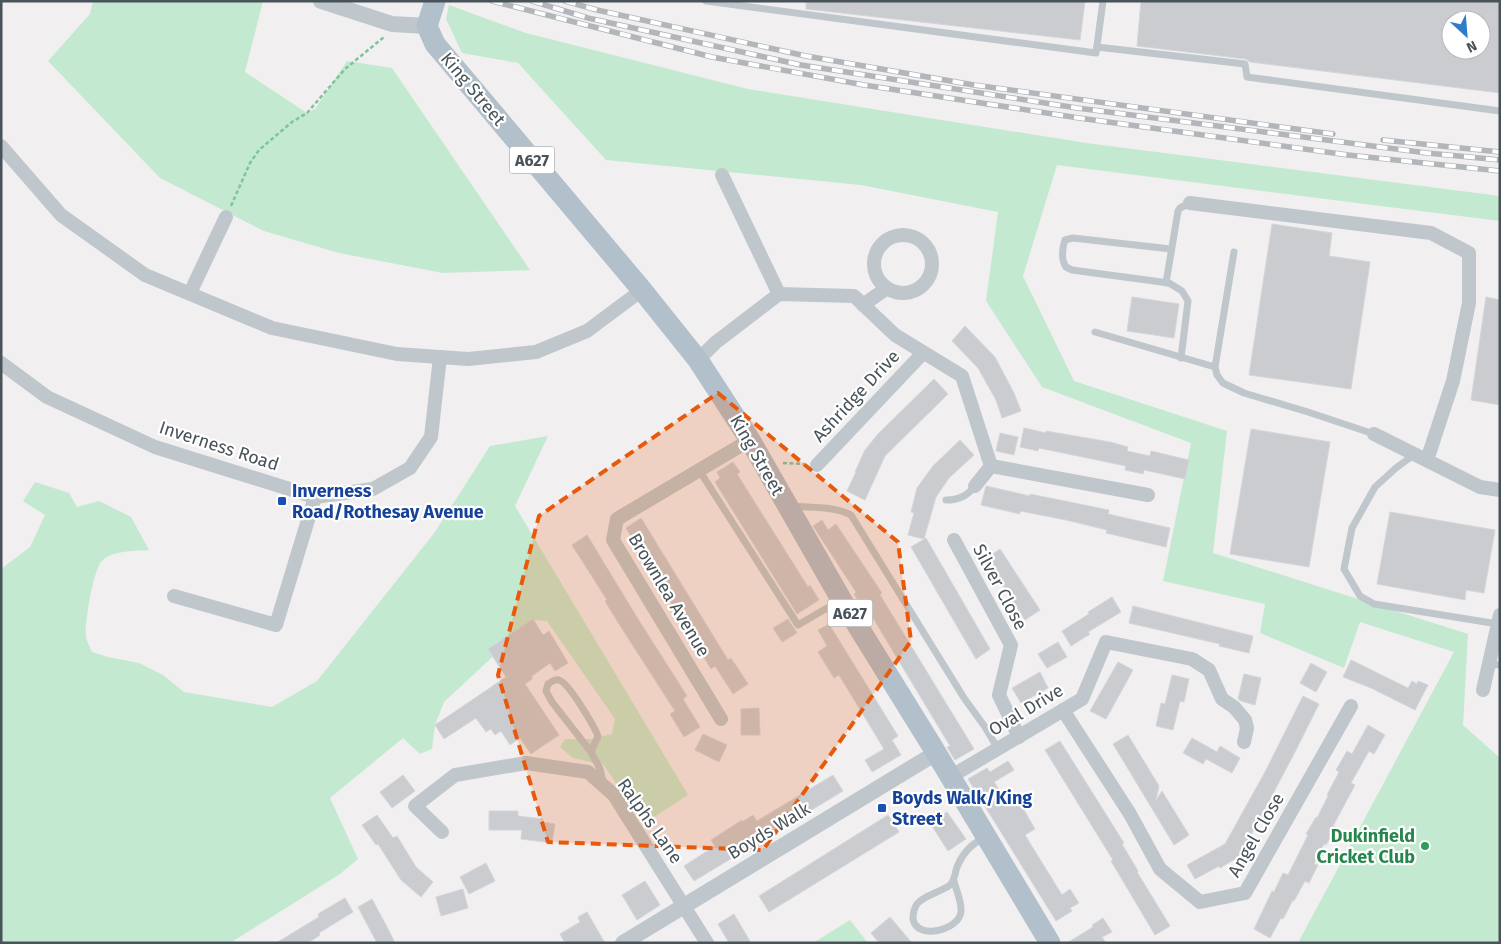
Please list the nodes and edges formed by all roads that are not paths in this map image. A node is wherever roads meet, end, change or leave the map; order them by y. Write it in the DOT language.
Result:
graph roads {
  1 [pos="321,1"];
  2 [pos="435,1"];
  3 [pos="706,1"];
  4 [pos="1103,1"];
  5 [pos="427,26"];
  6 [pos="1097,47"];
  7 [pos="1500,110"];
  8 [pos="1,146"];
  9 [pos="722,175"];
  10 [pos="1190,203"];
  11 [pos="226,217"];
  12 [pos="1171,249"];
  13 [pos="1234,252"];
  14 [pos="1166,283"];
  15 [pos="887,288"];
  16 [pos="642,290"];
  17 [pos="190,293"];
  18 [pos="779,294"];
  19 [pos="863,305"];
  20 [pos="1095,332"];
  21 [pos="923,352"];
  22 [pos="440,357"];
  23 [pos="1181,358"];
  24 [pos="698,360"];
  25 [pos="1,363"];
  26 [pos="1215,367"];
  27 [pos="1374,434"];
  28 [pos="750,440"];
  29 [pos="1421,457"];
  30 [pos="817,465"];
  31 [pos="991,466"];
  32 [pos="699,470"];
  33 [pos="975,486"];
  34 [pos="1500,490"];
  35 [pos="1148,495"];
  36 [pos="315,496"];
  37 [pos="946,500"];
  38 [pos="787,506"];
  39 [pos="954,540"];
  40 [pos="174,596"];
  41 [pos="841,599"];
  42 [pos="1499,620"];
  43 [pos="1494,665"];
  44 [pos="1483,690"];
  45 [pos="1351,706"];
  46 [pos="1063,710"];
  47 [pos="721,718"];
  48 [pos="1019,737"];
  49 [pos="1244,742"];
  50 [pos="998,749"];
  51 [pos="591,752"];
  52 [pos="936,753"];
  53 [pos="950,777"];
  54 [pos="604,785"];
  55 [pos="442,832"];
  56 [pos="986,837"];
  57 [pos="954,881"];
  58 [pos="685,905"];
  59 [pos="623,943"];
  60 [pos="707,943"];
  61 [pos="1050,943"];
  1 -- 5 [label="street"];
  2 -- 5 [label="main road"];
  3 -- 6 [label="lane"];
  4 -- 6 [label="lane"];
  5 -- 16 [label="main road, King Street / A627"];
  6 -- 7 [label="lane"];
  8 -- 17 [label="street"];
  9 -- 18 [label="street"];
  10 -- 12 [label="lane"];
  10 -- 29 [label="street"];
  11 -- 17 [label="street"];
  12 -- 14 [label="lane"];
  12 -- 14 [label="lane"];
  13 -- 26 [label="lane"];
  14 -- 23 [label="lane"];
  15 -- 15 [label="street"];
  15 -- 19 [label="street"];
  16 -- 22 [label="street"];
  16 -- 24 [label="main road, King Street / A627"];
  17 -- 22 [label="street"];
  18 -- 19 [label="street"];
  18 -- 24 [label="street"];
  19 -- 21 [label="street"];
  20 -- 23 [label="lane"];
  21 -- 30 [label="street, Ashridge Drive"];
  21 -- 31 [label="street"];
  22 -- 36 [label="street, Inverness Road"];
  23 -- 26 [label="lane"];
  24 -- 28 [label="main road, King Street / A627"];
  25 -- 36 [label="street, Inverness Road"];
  26 -- 27 [label="lane"];
  27 -- 29 [label="street"];
  28 -- 32 [label="street, Brownlea Avenue"];
  28 -- 38 [label="main road, King Street / A627"];
  29 -- 34 [label="street"];
  29 -- 42 [label="lane"];
  31 -- 33 [label="street"];
  31 -- 35 [label="street"];
  32 -- 41 [label="lane"];
  32 -- 47 [label="street, Brownlea Avenue"];
  33 -- 37 [label="lane"];
  36 -- 40 [label="street"];
  38 -- 41 [label="main road, King Street / A627"];
  38 -- 50 [label="lane"];
  39 -- 48 [label="street, Silver Close"];
  41 -- 52 [label="main road, King Street / A627"];
  42 -- 43 [label="street"];
  43 -- 44 [label="street"];
  45 -- 46 [label="street, Angel Close"];
  46 -- 48 [label="street, Oval Drive"];
  46 -- 49 [label="street, Oval Drive"];
  48 -- 50 [label="street, Oval Drive"];
  50 -- 53 [label="street, Oval Drive"];
  51 -- 51 [label="lane"];
  51 -- 54 [label="lane"];
  52 -- 53 [label="main road, King Street / A627"];
  52 -- 58 [label="street, Boyds Walk"];
  53 -- 56 [label="main road, King Street / A627"];
  54 -- 55 [label="street, Ralphs Lane"];
  54 -- 58 [label="street, Ralphs Lane"];
  56 -- 57 [label="lane"];
  56 -- 61 [label="main road, King Street / A627"];
  57 -- 57 [label="lane"];
  58 -- 59 [label="street, Boyds Walk"];
  58 -- 60 [label="street, Ralphs Lane"];
}
